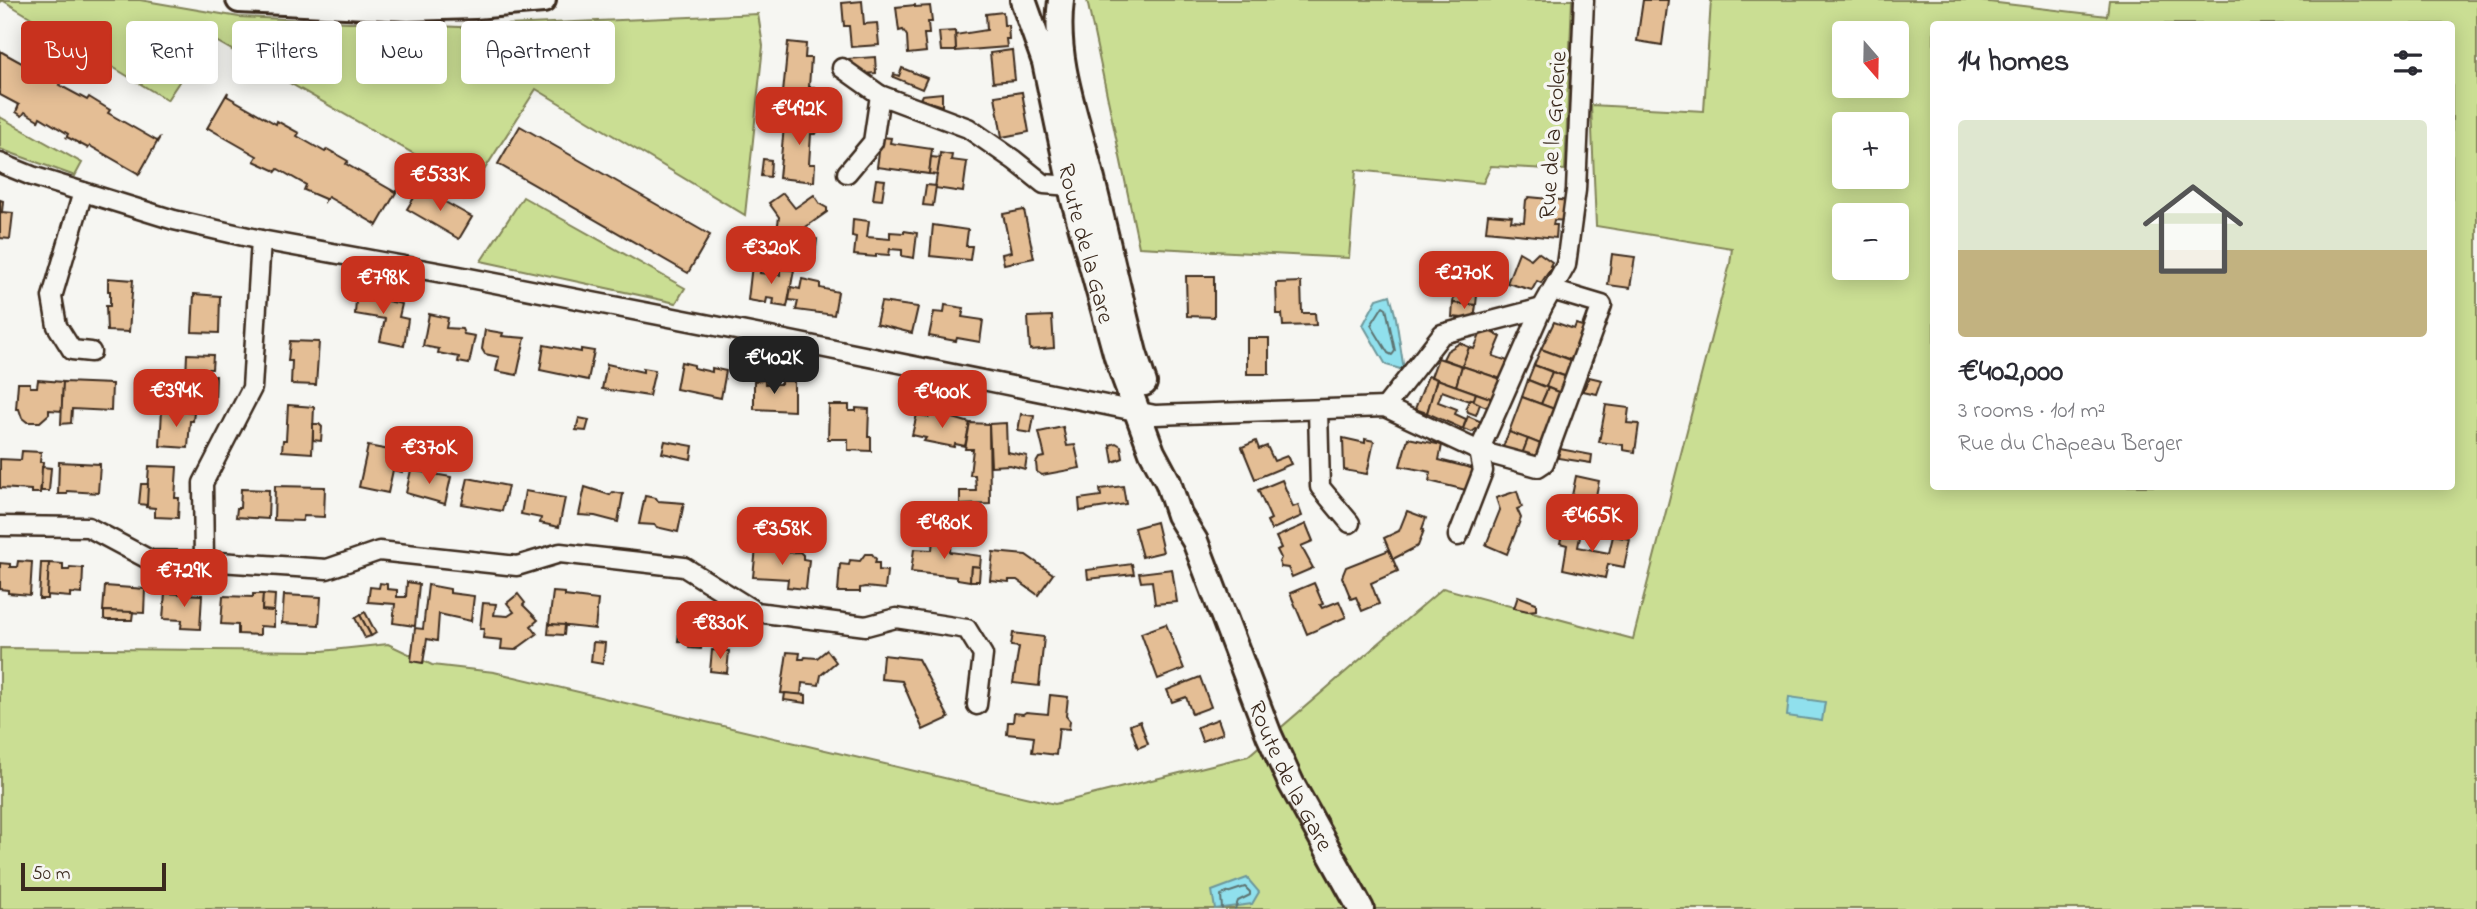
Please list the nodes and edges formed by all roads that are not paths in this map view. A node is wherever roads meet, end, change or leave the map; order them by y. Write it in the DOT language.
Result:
graph roads {
  1 [pos="239,0"];
  2 [pos="543,0"];
  3 [pos="1023,0"];
  4 [pos="1061,0"];
  5 [pos="1584,0"];
  6 [pos="368,3"];
  7 [pos="408,4"];
  8 [pos="842,68"];
  9 [pos="880,94"];
  10 [pos="0,163"];
  11 [pos="848,173"];
  12 [pos="1071,186"];
  13 [pos="83,192"];
  14 [pos="261,240"];
  15 [pos="1552,289"];
  16 [pos="1542,308"];
  17 [pos="91,352"];
  18 [pos="1385,407"];
  19 [pos="1318,410"];
  20 [pos="1146,413"];
  21 [pos="1479,451"];
  22 [pos="1350,523"];
  23 [pos="0,526"];
  24 [pos="1458,537"];
  25 [pos="204,561"];
  26 [pos="977,705"];
  27 [pos="1361,909"];
  1 -- 6 [label="street"];
  2 -- 7 [label="street"];
  3 -- 12 [label="street, Route de la Gare"];
  4 -- 20 [label="street, Route de la Gare"];
  5 -- 15 [label="street, Rue de la Grolerie"];
  6 -- 7 [label="street"];
  8 -- 9 [label="street"];
  9 -- 11 [label="street"];
  9 -- 12 [label="street"];
  10 -- 13 [label="street"];
  12 -- 20 [label="street, Route de la Gare"];
  13 -- 14 [label="street"];
  13 -- 17 [label="street"];
  14 -- 20 [label="street"];
  14 -- 25 [label="street"];
  15 -- 16 [label="street, Rue de la Grolerie"];
  15 -- 21 [label="street"];
  16 -- 18 [label="street"];
  16 -- 21 [label="street, Rue de la Grolerie"];
  18 -- 19 [label="street"];
  18 -- 21 [label="street"];
  19 -- 20 [label="street"];
  19 -- 22 [label="street"];
  20 -- 27 [label="street, Route de la Gare"];
  21 -- 24 [label="street"];
  23 -- 25 [label="street"];
  25 -- 26 [label="street"];
}
